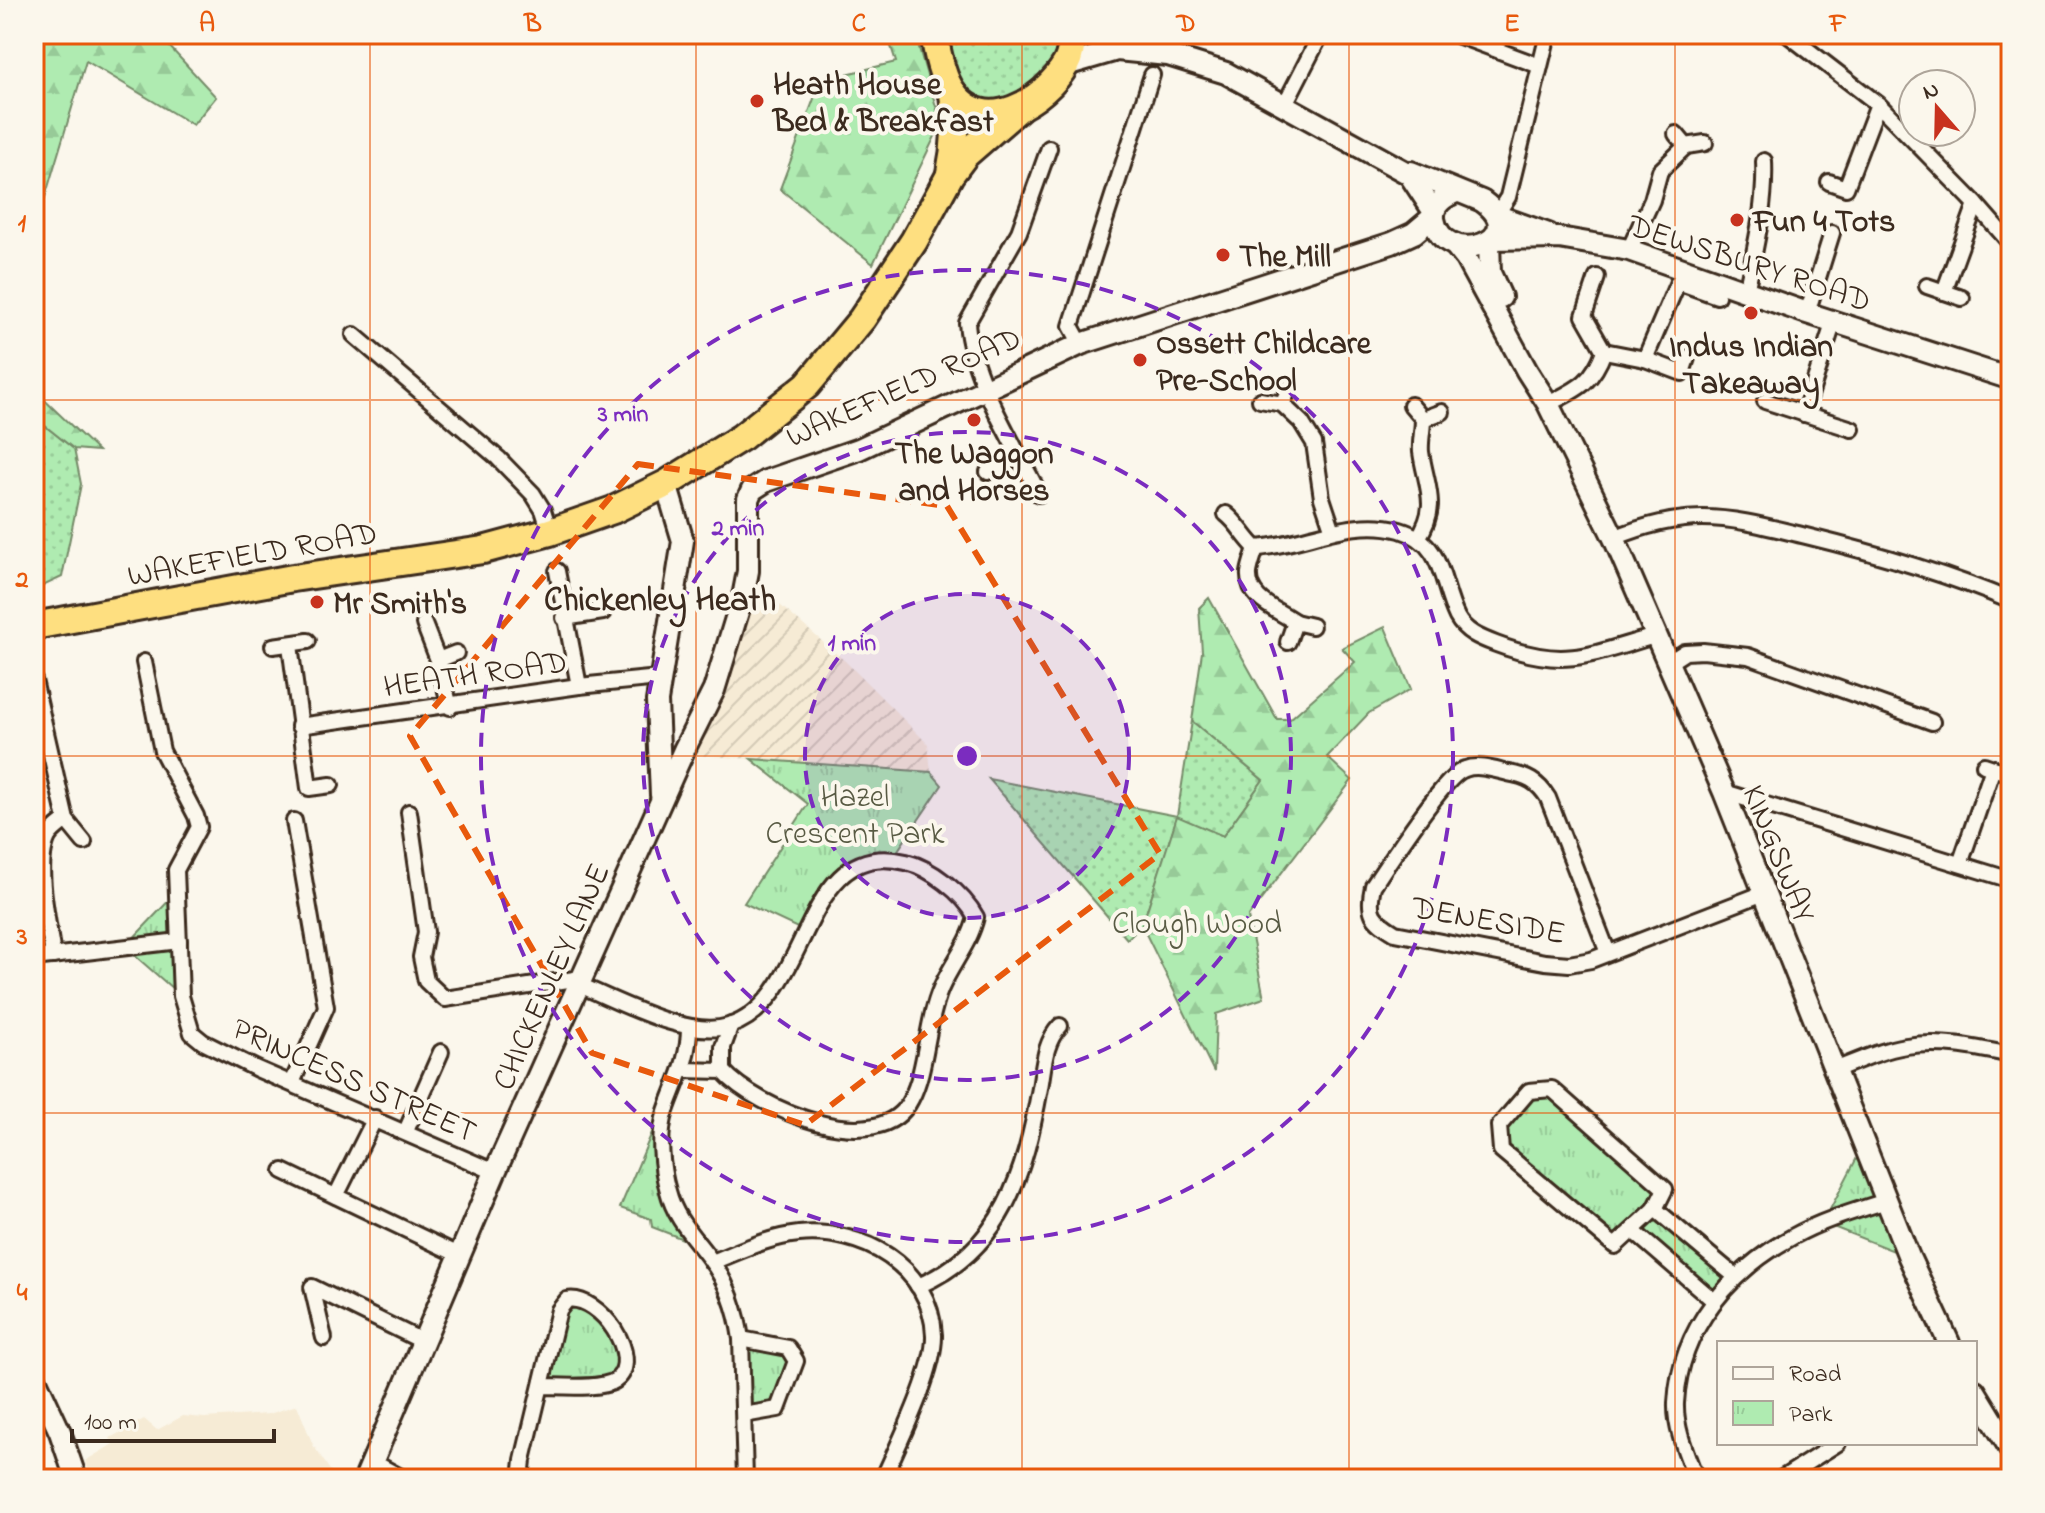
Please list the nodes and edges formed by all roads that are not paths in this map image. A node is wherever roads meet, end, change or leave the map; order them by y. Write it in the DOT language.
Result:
graph roads {
  1 [pos="934,34"];
  2 [pos="1072,34"];
  3 [pos="1084,34"];
  4 [pos="1158,34"];
  5 [pos="1321,34"];
  6 [pos="1454,34"];
  7 [pos="1548,34"];
  8 [pos="1787,34"];
  9 [pos="1117,50"];
  10 [pos="1168,55"];
  11 [pos="1066,65"];
  12 [pos="1540,66"];
  13 [pos="1152,75"];
  14 [pos="953,93"];
  15 [pos="1878,104"];
  16 [pos="1284,106"];
  17 [pos="1019,108"];
  18 [pos="1676,134"];
  19 [pos="1705,143"];
  20 [pos="1686,146"];
  21 [pos="1049,148"];
  22 [pos="1764,161"];
  23 [pos="1389,163"];
  24 [pos="950,175"];
  25 [pos="1829,182"];
  26 [pos="1456,192"];
  27 [pos="1976,204"];
  28 [pos="1434,214"];
  29 [pos="1498,215"];
  30 [pos="1832,233"];
  31 [pos="1559,238"];
  32 [pos="1490,240"];
  33 [pos="1392,243"];
  34 [pos="1453,243"];
  35 [pos="2011,244"];
  36 [pos="1629,250"];
  37 [pos="1597,277"];
  38 [pos="1927,286"];
  39 [pos="1746,292"];
  40 [pos="1944,292"];
  41 [pos="1717,296"];
  42 [pos="1962,298"];
  43 [pos="1807,313"];
  44 [pos="1834,321"];
  45 [pos="354,335"];
  46 [pos="1081,344"];
  47 [pos="1604,351"];
  48 [pos="1687,358"];
  49 [pos="1645,359"];
  50 [pos="2011,379"];
  51 [pos="1291,385"];
  52 [pos="986,388"];
  53 [pos="1544,398"];
  54 [pos="1260,400"];
  55 [pos="1765,401"];
  56 [pos="1282,404"];
  57 [pos="1411,405"];
  58 [pos="1442,412"];
  59 [pos="1804,414"];
  60 [pos="1423,419"];
  61 [pos="1852,429"];
  62 [pos="1020,455"];
  63 [pos="988,472"];
  64 [pos="666,484"];
  65 [pos="752,490"];
  66 [pos="1039,494"];
  67 [pos="1226,514"];
  68 [pos="1333,531"];
  69 [pos="550,532"];
  70 [pos="1418,538"];
  71 [pos="1614,538"];
  72 [pos="1256,548"];
  73 [pos="557,571"];
  74 [pos="2011,601"];
  75 [pos="603,612"];
  76 [pos="564,618"];
  77 [pos="1295,622"];
  78 [pos="424,624"];
  79 [pos="34,626"];
  80 [pos="1312,626"];
  81 [pos="1655,636"];
  82 [pos="308,641"];
  83 [pos="1288,642"];
  84 [pos="290,645"];
  85 [pos="273,646"];
  86 [pos="456,653"];
  87 [pos="438,660"];
  88 [pos="144,662"];
  89 [pos="1668,663"];
  90 [pos="659,678"];
  91 [pos="34,680"];
  92 [pos="579,686"];
  93 [pos="450,707"];
  94 [pos="38,708"];
  95 [pos="1932,722"];
  96 [pos="299,726"];
  97 [pos="659,740"];
  98 [pos="684,750"];
  99 [pos="2011,774"];
  100 [pos="331,785"];
  101 [pos="1724,792"];
  102 [pos="660,806"];
  103 [pos="409,812"];
  104 [pos="66,820"];
  105 [pos="294,821"];
  106 [pos="84,842"];
  107 [pos="1960,864"];
  108 [pos="2011,880"];
  109 [pos="1764,893"];
  110 [pos="179,941"];
  111 [pos="1608,953"];
  112 [pos="53,956"];
  113 [pos="34,958"];
  114 [pos="580,982"];
  115 [pos="731,1025"];
  116 [pos="1060,1026"];
  117 [pos="689,1028"];
  118 [pos="441,1052"];
  119 [pos="2011,1055"];
  120 [pos="684,1070"];
  121 [pos="1835,1070"];
  122 [pos="723,1071"];
  123 [pos="292,1083"];
  124 [pos="375,1118"];
  125 [pos="406,1131"];
  126 [pos="283,1171"];
  127 [pos="495,1172"];
  128 [pos="336,1196"];
  129 [pos="1886,1201"];
  130 [pos="1655,1209"];
  131 [pos="1633,1231"];
  132 [pos="459,1255"];
  133 [pos="712,1262"];
  134 [pos="1736,1277"];
  135 [pos="918,1286"];
  136 [pos="1713,1300"];
  137 [pos="324,1338"];
  138 [pos="741,1339"];
  139 [pos="1948,1341"];
  140 [pos="424,1342"];
  141 [pos="34,1376"];
  142 [pos="541,1386"];
  143 [pos="1977,1394"];
  144 [pos="744,1415"];
  145 [pos="1835,1445"];
  146 [pos="2011,1450"];
  147 [pos="369,1471"];
  148 [pos="76,1479"];
  149 [pos="404,1479"];
  150 [pos="521,1479"];
  151 [pos="745,1479"];
  152 [pos="883,1479"];
  153 [pos="1696,1479"];
  154 [pos="1781,1479"];
  1 -- 14 [label="highway"];
  2 -- 11 [label="highway"];
  3 -- 9 [label="street"];
  4 -- 10 [label="street"];
  5 -- 16 [label="street"];
  6 -- 12 [label="street"];
  7 -- 12 [label="street"];
  8 -- 15 [label="street"];
  9 -- 10 [label="street"];
  9 -- 11 [label="street"];
  10 -- 16 [label="street"];
  11 -- 17 [label="highway"];
  12 -- 29 [label="street"];
  13 -- 46 [label="street"];
  14 -- 17 [label="highway"];
  14 -- 24 [label="highway"];
  15 -- 25 [label="street"];
  15 -- 27 [label="street"];
  16 -- 23 [label="street"];
  17 -- 24 [label="highway"];
  18 -- 20 [label="street"];
  19 -- 20 [label="street"];
  20 -- 36 [label="street"];
  21 -- 52 [label="street"];
  22 -- 39 [label="street"];
  23 -- 26 [label="street"];
  23 -- 28 [label="street"];
  24 -- 64 [label="highway, WAKEFIELD ROAD"];
  26 -- 28 [label="street"];
  26 -- 29 [label="street"];
  27 -- 35 [label="street"];
  27 -- 40 [label="street"];
  28 -- 33 [label="street"];
  28 -- 34 [label="street"];
  29 -- 31 [label="street, DEWSBURY ROAD"];
  29 -- 32 [label="street"];
  30 -- 43 [label="street"];
  31 -- 32 [label="street, DEWSBURY ROAD"];
  31 -- 36 [label="street, DEWSBURY ROAD"];
  32 -- 34 [label="street"];
  32 -- 53 [label="street, KINGSWAY"];
  33 -- 34 [label="street"];
  33 -- 46 [label="street"];
  34 -- 53 [label="street, KINGSWAY"];
  36 -- 39 [label="street, DEWSBURY ROAD"];
  37 -- 47 [label="street"];
  38 -- 40 [label="street"];
  39 -- 43 [label="street, DEWSBURY ROAD"];
  40 -- 42 [label="street"];
  41 -- 49 [label="street"];
  43 -- 44 [label="street, DEWSBURY ROAD"];
  44 -- 50 [label="street, DEWSBURY ROAD"];
  44 -- 59 [label="street"];
  45 -- 69 [label="street"];
  46 -- 52 [label="street, WAKEFIELD ROAD"];
  47 -- 49 [label="street"];
  47 -- 53 [label="street"];
  48 -- 49 [label="street"];
  51 -- 56 [label="street"];
  52 -- 62 [label="street"];
  52 -- 65 [label="street, WAKEFIELD ROAD"];
  53 -- 71 [label="street, KINGSWAY"];
  54 -- 56 [label="street"];
  55 -- 59 [label="street"];
  56 -- 68 [label="street"];
  57 -- 60 [label="street"];
  58 -- 60 [label="street"];
  59 -- 61 [label="street"];
  60 -- 70 [label="street"];
  62 -- 63 [label="street"];
  62 -- 66 [label="street"];
  64 -- 69 [label="highway, WAKEFIELD ROAD"];
  64 -- 90 [label="street"];
  65 -- 98 [label="street, CHICKENLEY LANE"];
  67 -- 72 [label="street"];
  68 -- 70 [label="street"];
  68 -- 72 [label="street"];
  69 -- 79 [label="highway, WAKEFIELD ROAD"];
  70 -- 81 [label="street"];
  71 -- 74 [label="street"];
  71 -- 81 [label="street, KINGSWAY"];
  72 -- 77 [label="street"];
  73 -- 76 [label="street"];
  75 -- 76 [label="street"];
  76 -- 92 [label="street"];
  77 -- 80 [label="street"];
  77 -- 83 [label="street"];
  78 -- 87 [label="street"];
  81 -- 89 [label="street, KINGSWAY"];
  82 -- 84 [label="street"];
  84 -- 85 [label="street"];
  84 -- 96 [label="street"];
  86 -- 87 [label="street"];
  87 -- 93 [label="street"];
  88 -- 110 [label="street"];
  89 -- 95 [label="street"];
  89 -- 101 [label="street, KINGSWAY"];
  90 -- 92 [label="street, HEATH ROAD"];
  90 -- 97 [label="street"];
  91 -- 94 [label="street"];
  92 -- 93 [label="street, HEATH ROAD"];
  93 -- 96 [label="street, HEATH ROAD"];
  94 -- 104 [label="street"];
  96 -- 100 [label="street"];
  97 -- 98 [label="street"];
  97 -- 102 [label="street"];
  98 -- 102 [label="street, CHICKENLEY LANE"];
  99 -- 107 [label="street"];
  101 -- 107 [label="street"];
  101 -- 109 [label="street, KINGSWAY"];
  102 -- 114 [label="street, CHICKENLEY LANE"];
  103 -- 114 [label="street"];
  104 -- 106 [label="street"];
  104 -- 112 [label="street"];
  105 -- 123 [label="street"];
  107 -- 108 [label="street"];
  109 -- 111 [label="street, DENESIDE"];
  109 -- 121 [label="street, KINGSWAY"];
  110 -- 112 [label="street"];
  110 -- 123 [label="street, PRINCESS STREET"];
  111 -- 111 [label="street, DENESIDE"];
  112 -- 113 [label="street"];
  114 -- 117 [label="street"];
  114 -- 127 [label="street, CHICKENLEY LANE"];
  115 -- 117 [label="street"];
  115 -- 122 [label="street"];
  115 -- 122 [label="street"];
  116 -- 135 [label="street"];
  117 -- 120 [label="street"];
  118 -- 125 [label="street"];
  119 -- 121 [label="street"];
  120 -- 122 [label="street"];
  120 -- 133 [label="street"];
  121 -- 129 [label="street, KINGSWAY"];
  123 -- 124 [label="street, PRINCESS STREET"];
  124 -- 125 [label="street, PRINCESS STREET"];
  124 -- 128 [label="street"];
  125 -- 127 [label="street, PRINCESS STREET"];
  126 -- 128 [label="street"];
  127 -- 132 [label="street, CHICKENLEY LANE"];
  128 -- 132 [label="street"];
  129 -- 134 [label="street"];
  129 -- 139 [label="street, KINGSWAY"];
  130 -- 131 [label="street"];
  130 -- 131 [label="street"];
  130 -- 134 [label="street"];
  131 -- 136 [label="street"];
  132 -- 140 [label="street, CHICKENLEY LANE"];
  133 -- 135 [label="street"];
  133 -- 138 [label="street"];
  134 -- 136 [label="street"];
  135 -- 152 [label="street"];
  136 -- 153 [label="street"];
  137 -- 140 [label="street"];
  138 -- 144 [label="street"];
  138 -- 144 [label="street"];
  140 -- 147 [label="street, CHICKENLEY LANE"];
  141 -- 148 [label="street"];
  142 -- 142 [label="street"];
  142 -- 150 [label="street"];
  143 -- 146 [label="street"];
  144 -- 151 [label="street"];
  145 -- 154 [label="street"];
  147 -- 149 [label="street"];
}
